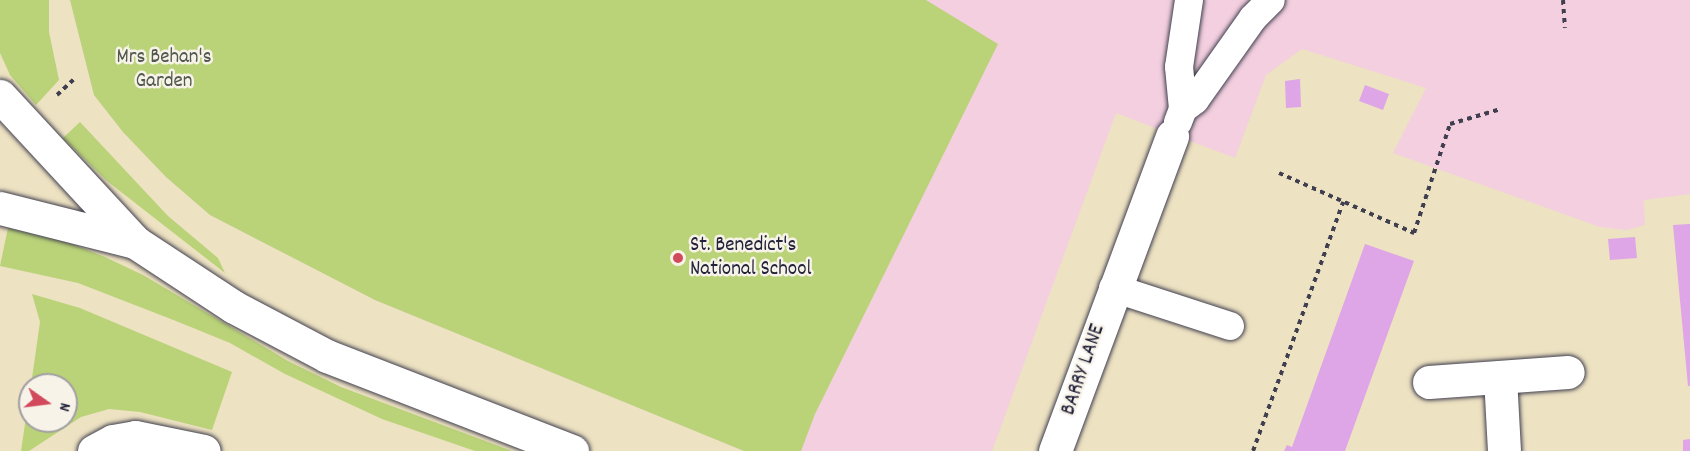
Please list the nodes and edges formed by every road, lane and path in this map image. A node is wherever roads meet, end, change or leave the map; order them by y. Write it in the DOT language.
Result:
graph roads {
  1 [pos="1189,0"];
  2 [pos="1271,0"];
  3 [pos="1563,0"];
  4 [pos="1565,28"];
  5 [pos="0,96"];
  6 [pos="1501,109"];
  7 [pos="1178,122"];
  8 [pos="1279,173"];
  9 [pos="1343,202"];
  10 [pos="0,208"];
  11 [pos="135,242"];
  12 [pos="1113,288"];
  13 [pos="1230,326"];
  14 [pos="1568,372"];
  15 [pos="1500,377"];
  16 [pos="1429,382"];
  17 [pos="94,451"];
  18 [pos="204,451"];
  19 [pos="573,451"];
  20 [pos="1055,451"];
  21 [pos="1253,451"];
  22 [pos="1504,451"];
  1 -- 7 [label="lane"];
  2 -- 7 [label="lane"];
  3 -- 4 [label="path"];
  5 -- 11 [label="street"];
  6 -- 9 [label="path"];
  7 -- 12 [label="street, BARRY LANE"];
  8 -- 9 [label="path"];
  9 -- 21 [label="path"];
  10 -- 11 [label="street"];
  11 -- 19 [label="street"];
  12 -- 13 [label="lane"];
  12 -- 20 [label="street, BARRY LANE"];
  14 -- 15 [label="street"];
  15 -- 16 [label="street"];
  15 -- 22 [label="street"];
  17 -- 18 [label="street"];
}
